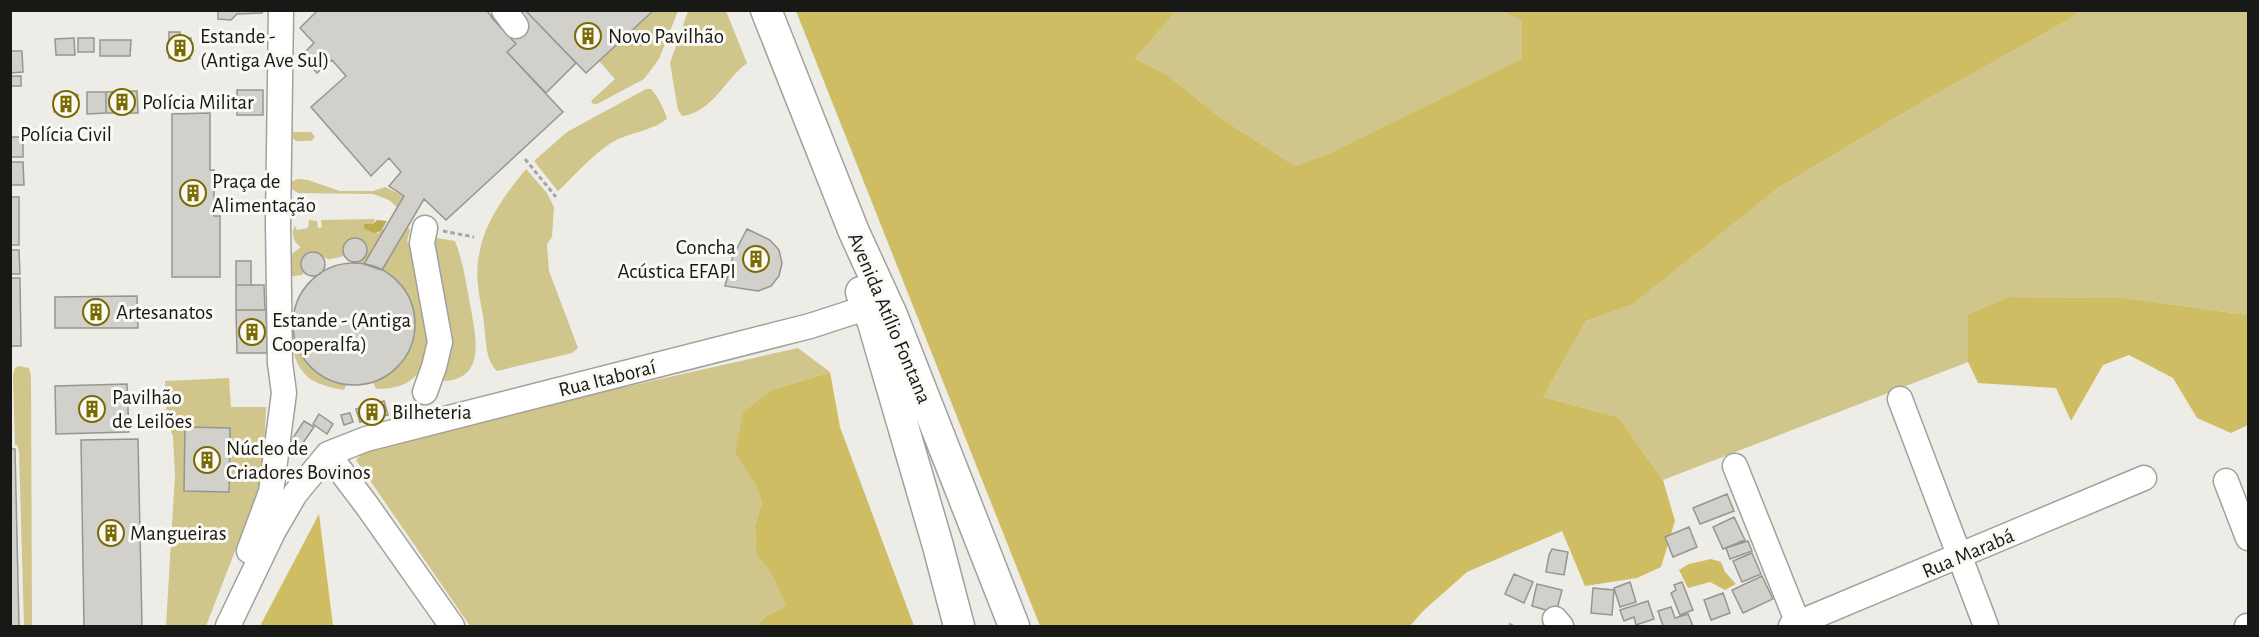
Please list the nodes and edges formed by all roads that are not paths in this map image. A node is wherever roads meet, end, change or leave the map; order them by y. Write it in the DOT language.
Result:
graph roads {
  1 [pos="749,10"];
  2 [pos="766,10"];
  3 [pos="283,12"];
  4 [pos="425,228"];
  5 [pos="876,305"];
  6 [pos="425,392"];
  7 [pos="1900,399"];
  8 [pos="328,454"];
  9 [pos="1735,466"];
  10 [pos="2145,478"];
  11 [pos="2226,481"];
  12 [pos="2248,538"];
  13 [pos="1958,558"];
  14 [pos="1796,626"];
  15 [pos="214,627"];
  16 [pos="228,627"];
  17 [pos="452,627"];
  18 [pos="959,627"];
  19 [pos="1014,627"];
  20 [pos="1986,627"];
  1 -- 5 [label="main road, Avenida Atílio Fontana"];
  2 -- 5 [label="main road, Avenida Atílio Fontana"];
  3 -- 15 [label="street"];
  4 -- 6 [label="street"];
  5 -- 8 [label="street, Rua Itaboraí"];
  5 -- 18 [label="main road, Avenida Atílio Fontana"];
  5 -- 19 [label="main road, Avenida Atílio Fontana"];
  7 -- 13 [label="street"];
  8 -- 16 [label="street"];
  8 -- 17 [label="street"];
  9 -- 14 [label="street"];
  10 -- 13 [label="street, Rua Marabá"];
  11 -- 12 [label="street"];
  13 -- 14 [label="street, Rua Marabá"];
  13 -- 20 [label="street"];
}
